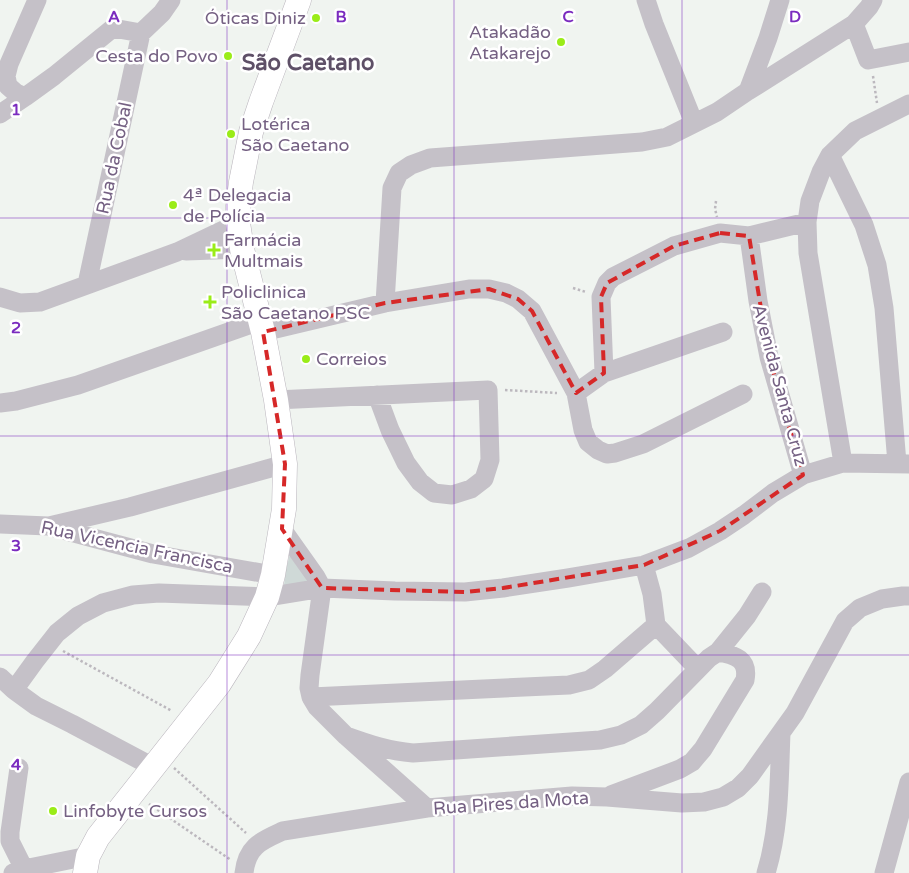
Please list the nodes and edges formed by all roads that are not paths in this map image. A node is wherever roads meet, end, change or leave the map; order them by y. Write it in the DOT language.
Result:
graph roads {
  1 [pos="37,0"];
  2 [pos="170,0"];
  3 [pos="299,0"];
  4 [pos="646,0"];
  5 [pos="661,0"];
  6 [pos="780,0"];
  7 [pos="873,0"];
  8 [pos="654,24"];
  9 [pos="854,24"];
  10 [pos="140,33"];
  11 [pos="909,52"];
  12 [pos="748,91"];
  13 [pos="25,97"];
  14 [pos="909,104"];
  15 [pos="0,114"];
  16 [pos="694,123"];
  17 [pos="830,155"];
  18 [pos="807,222"];
  19 [pos="238,223"];
  20 [pos="749,236"];
  21 [pos="242,249"];
  22 [pos="178,252"];
  23 [pos="87,284"];
  24 [pos="0,297"];
  25 [pos="385,303"];
  26 [pos="262,327"];
  27 [pos="722,332"];
  28 [pos="604,373"];
  29 [pos="576,393"];
  30 [pos="744,394"];
  31 [pos="377,395"];
  32 [pos="276,400"];
  33 [pos="0,403"];
  34 [pos="843,463"];
  35 [pos="903,463"];
  36 [pos="285,464"];
  37 [pos="803,475"];
  38 [pos="0,524"];
  39 [pos="48,526"];
  40 [pos="282,528"];
  41 [pos="644,565"];
  42 [pos="270,586"];
  43 [pos="322,588"];
  44 [pos="762,592"];
  45 [pos="909,596"];
  46 [pos="656,625"];
  47 [pos="718,652"];
  48 [pos="698,669"];
  49 [pos="0,677"];
  50 [pos="14,690"];
  51 [pos="311,697"];
  52 [pos="781,733"];
  53 [pos="346,736"];
  54 [pos="157,762"];
  55 [pos="20,768"];
  56 [pos="909,782"];
  57 [pos="607,797"];
  58 [pos="426,808"];
  59 [pos="87,864"];
  60 [pos="18,871"];
  61 [pos="244,871"];
  62 [pos="766,873"];
  63 [pos="884,873"];
  1 -- 13 [label="street"];
  2 -- 10 [label="street"];
  3 -- 19 [label="main road"];
  4 -- 8 [label="street"];
  5 -- 8 [label="street"];
  6 -- 12 [label="street"];
  7 -- 9 [label="street"];
  8 -- 16 [label="street"];
  9 -- 11 [label="street"];
  9 -- 12 [label="street"];
  10 -- 13 [label="street"];
  10 -- 23 [label="street, Rua da Cobal"];
  12 -- 16 [label="street"];
  13 -- 15 [label="street"];
  14 -- 17 [label="street"];
  16 -- 25 [label="street"];
  17 -- 18 [label="street"];
  17 -- 35 [label="street"];
  18 -- 20 [label="street"];
  18 -- 34 [label="street"];
  19 -- 21 [label="main road"];
  19 -- 22 [label="street"];
  20 -- 28 [label="street"];
  20 -- 37 [label="street, Avenida Santa Cruz"];
  21 -- 22 [label="street"];
  21 -- 26 [label="main road"];
  22 -- 23 [label="street"];
  23 -- 24 [label="street"];
  25 -- 26 [label="street"];
  25 -- 29 [label="street"];
  26 -- 32 [label="main road"];
  26 -- 33 [label="street"];
  27 -- 28 [label="street"];
  28 -- 29 [label="street"];
  29 -- 30 [label="street"];
  31 -- 31 [label="street"];
  31 -- 32 [label="street"];
  32 -- 36 [label="main road"];
  34 -- 35 [label="street"];
  34 -- 37 [label="street"];
  36 -- 39 [label="street"];
  36 -- 40 [label="main road"];
  37 -- 41 [label="street"];
  38 -- 39 [label="street, Rua Vicencia Francisca"];
  39 -- 42 [label="street, Rua Vicencia Francisca"];
  40 -- 42 [label="main road"];
  40 -- 43 [label="street"];
  41 -- 43 [label="street"];
  41 -- 46 [label="street"];
  42 -- 43 [label="street"];
  42 -- 50 [label="street"];
  42 -- 54 [label="main road"];
  43 -- 51 [label="street"];
  44 -- 47 [label="street"];
  45 -- 52 [label="street, Rua Pires da Mota"];
  46 -- 48 [label="street"];
  46 -- 51 [label="street"];
  47 -- 48 [label="street"];
  47 -- 57 [label="street"];
  48 -- 53 [label="street"];
  49 -- 50 [label="street"];
  50 -- 54 [label="street"];
  51 -- 53 [label="street"];
  52 -- 57 [label="street, Rua Pires da Mota"];
  52 -- 62 [label="street"];
  53 -- 58 [label="street"];
  54 -- 59 [label="main road"];
  55 -- 60 [label="street"];
  56 -- 63 [label="street"];
  57 -- 58 [label="street, Rua Pires da Mota"];
  58 -- 61 [label="street, Rua Pires da Mota"];
  59 -- 60 [label="street"];
}
